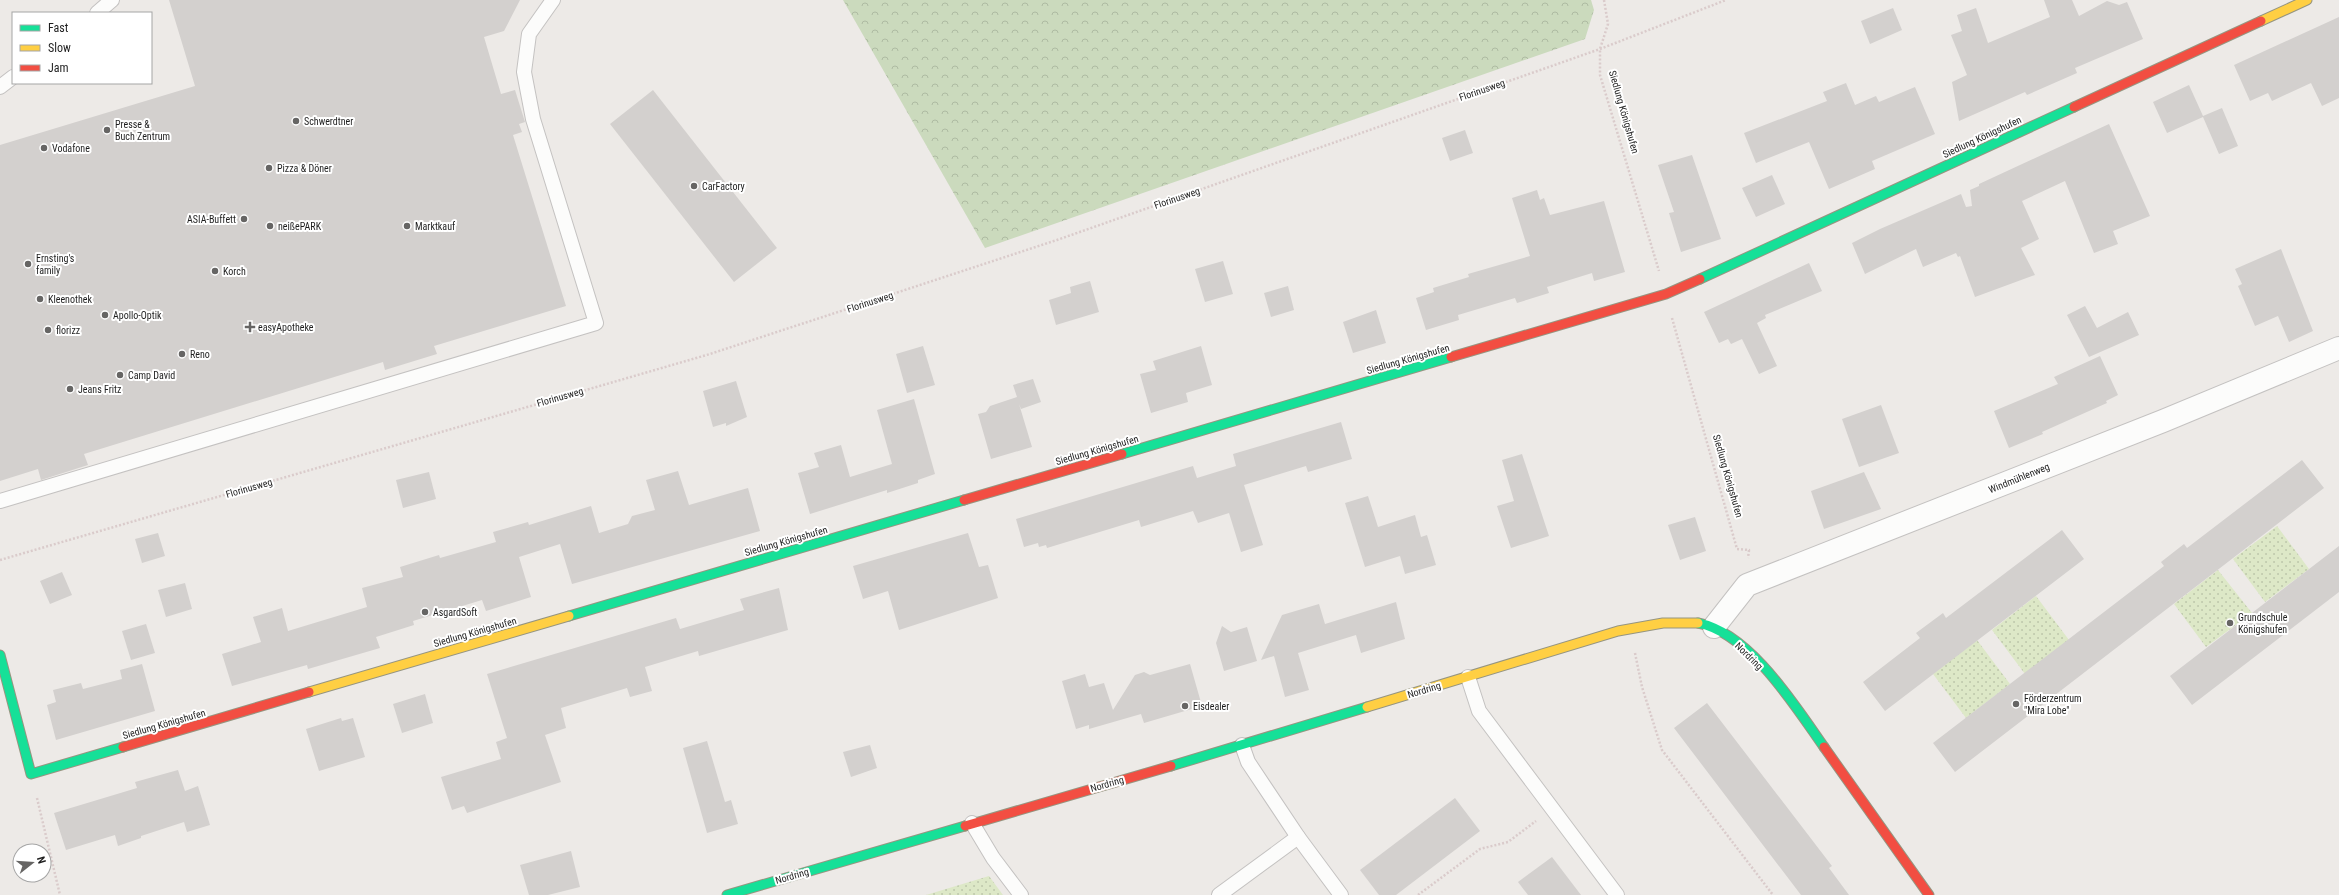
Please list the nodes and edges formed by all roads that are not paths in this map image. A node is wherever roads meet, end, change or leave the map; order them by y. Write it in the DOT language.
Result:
graph roads {
  1 [pos="112,0"];
  2 [pos="553,0"];
  3 [pos="2307,0"];
  4 [pos="98,12"];
  5 [pos="2339,348"];
  6 [pos="0,501"];
  7 [pos="1714,627"];
  8 [pos="0,655"];
  9 [pos="1468,677"];
  10 [pos="1242,745"];
  11 [pos="972,824"];
  12 [pos="1298,837"];
  13 [pos="727,895"];
  14 [pos="1021,895"];
  15 [pos="1219,895"];
  16 [pos="1341,895"];
  17 [pos="1617,895"];
  18 [pos="1928,895"];
  1 -- 4 [label="lane"];
  2 -- 6 [label="lane"];
  3 -- 8 [label="street, Siedlung Königshufen"];
  5 -- 7 [label="street, Windmühlenweg"];
  7 -- 9 [label="street, Nordring"];
  7 -- 18 [label="street, Nordring"];
  9 -- 10 [label="street, Nordring"];
  9 -- 17 [label="lane"];
  10 -- 11 [label="street, Nordring"];
  10 -- 12 [label="lane"];
  11 -- 13 [label="street, Nordring"];
  11 -- 14 [label="lane"];
  12 -- 15 [label="lane"];
  12 -- 16 [label="lane"];
}
